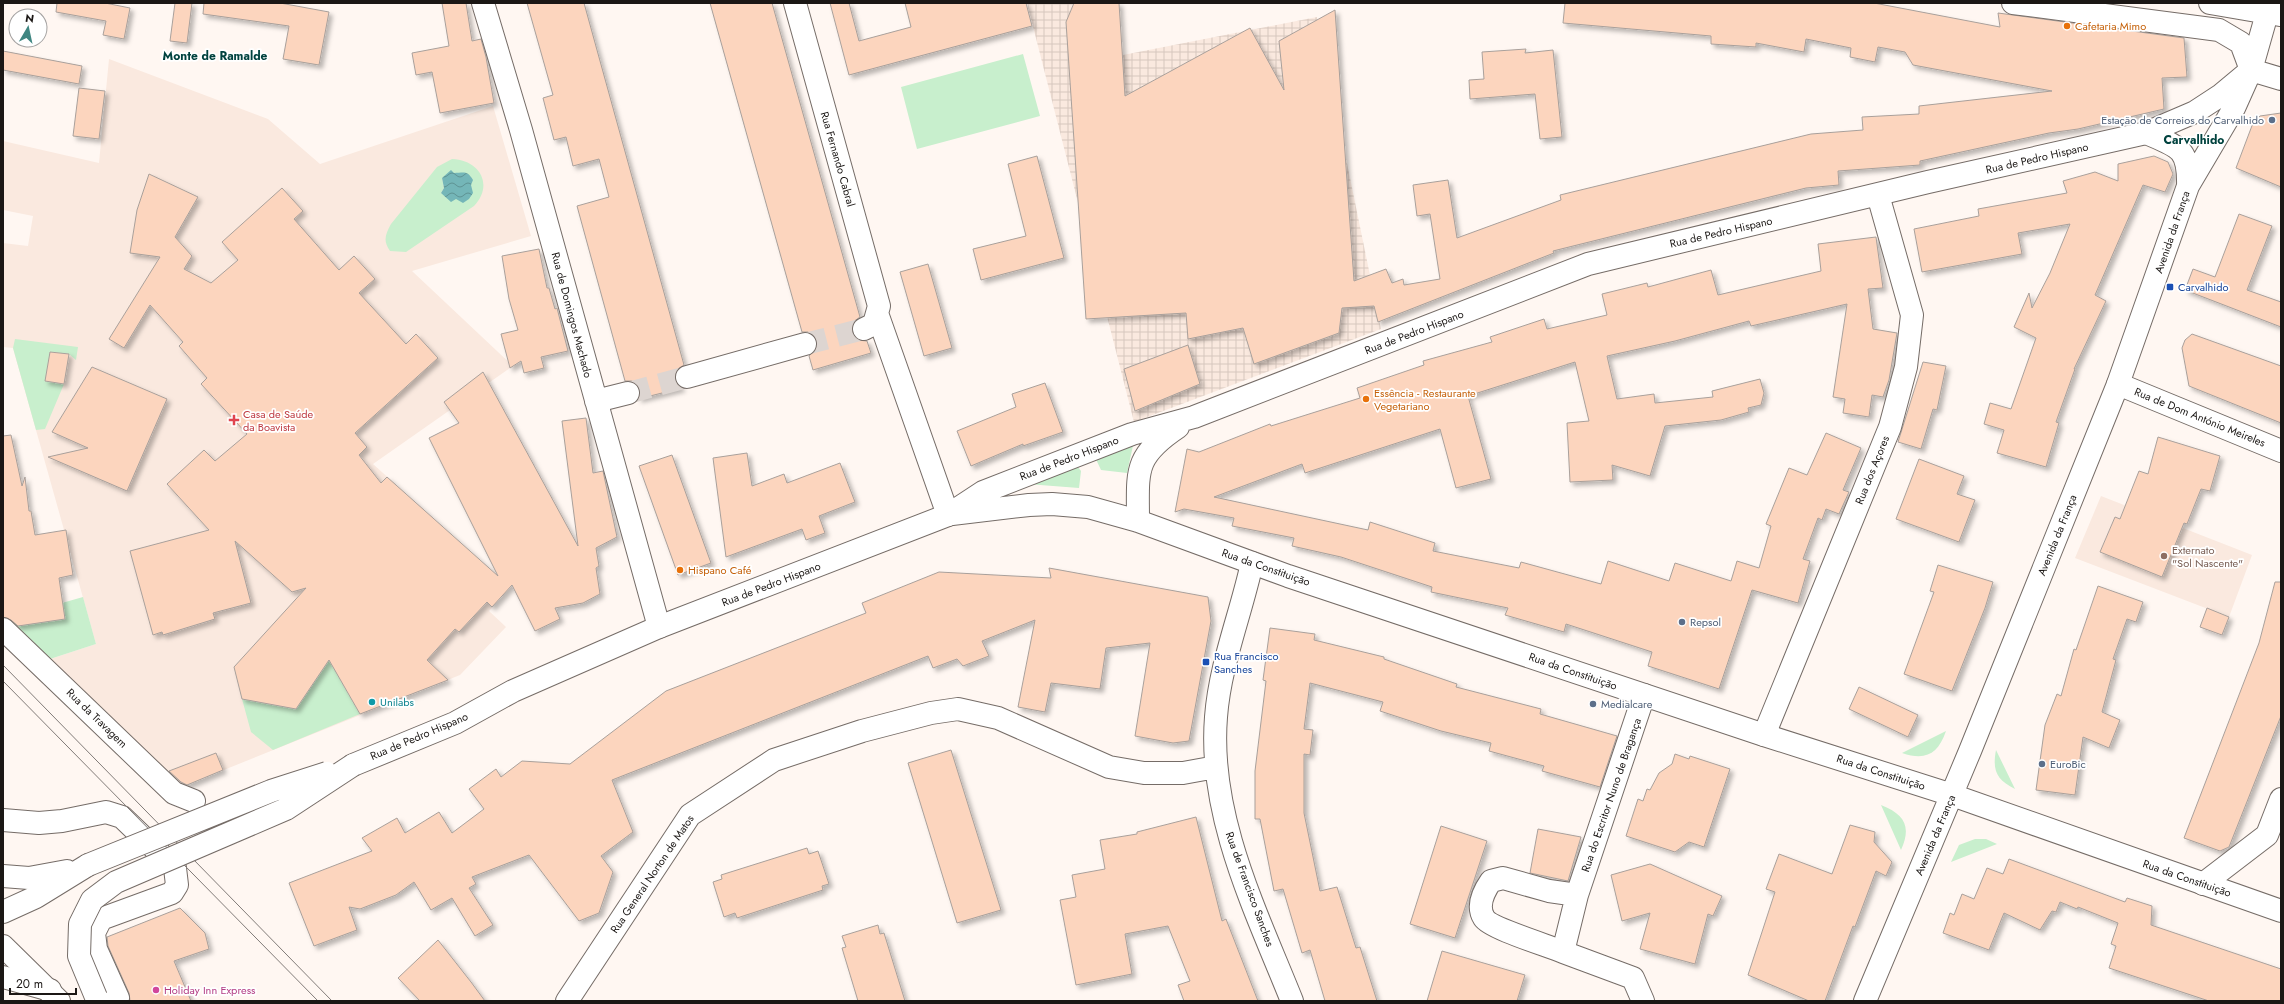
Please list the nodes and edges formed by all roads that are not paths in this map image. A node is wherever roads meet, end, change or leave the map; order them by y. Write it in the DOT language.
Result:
graph roads {
  1 [pos="483,3"];
  2 [pos="795,3"];
  3 [pos="2008,3"];
  4 [pos="2012,3"];
  5 [pos="2210,3"];
  6 [pos="2047,6"];
  7 [pos="2270,8"];
  8 [pos="2251,70"];
  9 [pos="2281,80"];
  10 [pos="2146,133"];
  11 [pos="2188,186"];
  12 [pos="1878,195"];
  13 [pos="805,344"];
  14 [pos="687,377"];
  15 [pos="2118,384"];
  16 [pos="628,392"];
  17 [pos="596,401"];
  18 [pos="1194,417"];
  19 [pos="2281,451"];
  20 [pos="948,515"];
  21 [pos="1138,521"];
  22 [pos="1252,563"];
  23 [pos="659,627"];
  24 [pos="3,629"];
  25 [pos="1644,695"];
  26 [pos="1764,735"];
  27 [pos="353,765"];
  28 [pos="1216,766"];
  29 [pos="1952,795"];
  30 [pos="2281,799"];
  31 [pos="194,801"];
  32 [pos="3,820"];
  33 [pos="88,865"];
  34 [pos="3,876"];
  35 [pos="2203,884"];
  36 [pos="1577,895"];
  37 [pos="2281,911"];
  38 [pos="3,912"];
  39 [pos="3,946"];
  40 [pos="1563,952"];
  41 [pos="3,977"];
  42 [pos="54,995"];
  43 [pos="104,1000"];
  44 [pos="567,1001"];
  45 [pos="1292,1001"];
  46 [pos="1643,1001"];
  47 [pos="1865,1001"];
  1 -- 17 [label="street, Rua de Domingos Machado"];
  2 -- 20 [label="street, Rua Fernando Cabral"];
  3 -- 4 [label="street"];
  4 -- 6 [label="street"];
  5 -- 7 [label="street"];
  6 -- 8 [label="street"];
  7 -- 8 [label="street, Avenida da França"];
  8 -- 9 [label="street"];
  8 -- 10 [label="street, Rua de Pedro Hispano"];
  8 -- 11 [label="street, Avenida da França"];
  10 -- 11 [label="street"];
  10 -- 12 [label="street, Rua de Pedro Hispano"];
  11 -- 15 [label="street, Avenida da França"];
  12 -- 18 [label="street, Rua de Pedro Hispano"];
  12 -- 26 [label="street, Rua dos Açores"];
  13 -- 14 [label="street"];
  15 -- 19 [label="street, Rua de Dom António Meireles"];
  15 -- 29 [label="street, Avenida da França"];
  16 -- 17 [label="street"];
  17 -- 23 [label="street, Rua de Domingos Machado"];
  18 -- 20 [label="street, Rua de Pedro Hispano"];
  18 -- 21 [label="street, Rua de Pedro Hispano"];
  20 -- 21 [label="street, Rua da Constituição"];
  20 -- 23 [label="street, Rua de Pedro Hispano"];
  21 -- 22 [label="street, Rua da Constituição"];
  22 -- 25 [label="street, Rua da Constituição"];
  22 -- 28 [label="street, Rua de Francisco Sanches"];
  23 -- 27 [label="street, Rua de Pedro Hispano"];
  24 -- 31 [label="street, Rua da Travagem"];
  25 -- 26 [label="street, Rua da Constituição"];
  25 -- 36 [label="street, Rua do Escritor Nuno de Bragança"];
  26 -- 29 [label="street, Rua da Constituição"];
  27 -- 33 [label="street, Rua de Pedro Hispano, bridge"];
  27 -- 43 [label="street, Rua de Pedro Hispano, bridge"];
  28 -- 44 [label="street, Rua General Norton de Matos"];
  28 -- 45 [label="street, Rua de Francisco Sanches"];
  29 -- 35 [label="street, Rua da Constituição"];
  29 -- 47 [label="street, Avenida da França"];
  30 -- 35 [label="street"];
  32 -- 43 [label="street"];
  33 -- 34 [label="street"];
  33 -- 38 [label="street, Rua de Pedro Hispano"];
  35 -- 37 [label="street, Rua da Constituição"];
  36 -- 40 [label="street, Rua do Escritor Nuno de Bragança"];
  36 -- 40 [label="street"];
  39 -- 42 [label="street"];
  40 -- 46 [label="street"];
  41 -- 42 [label="street"];
}
